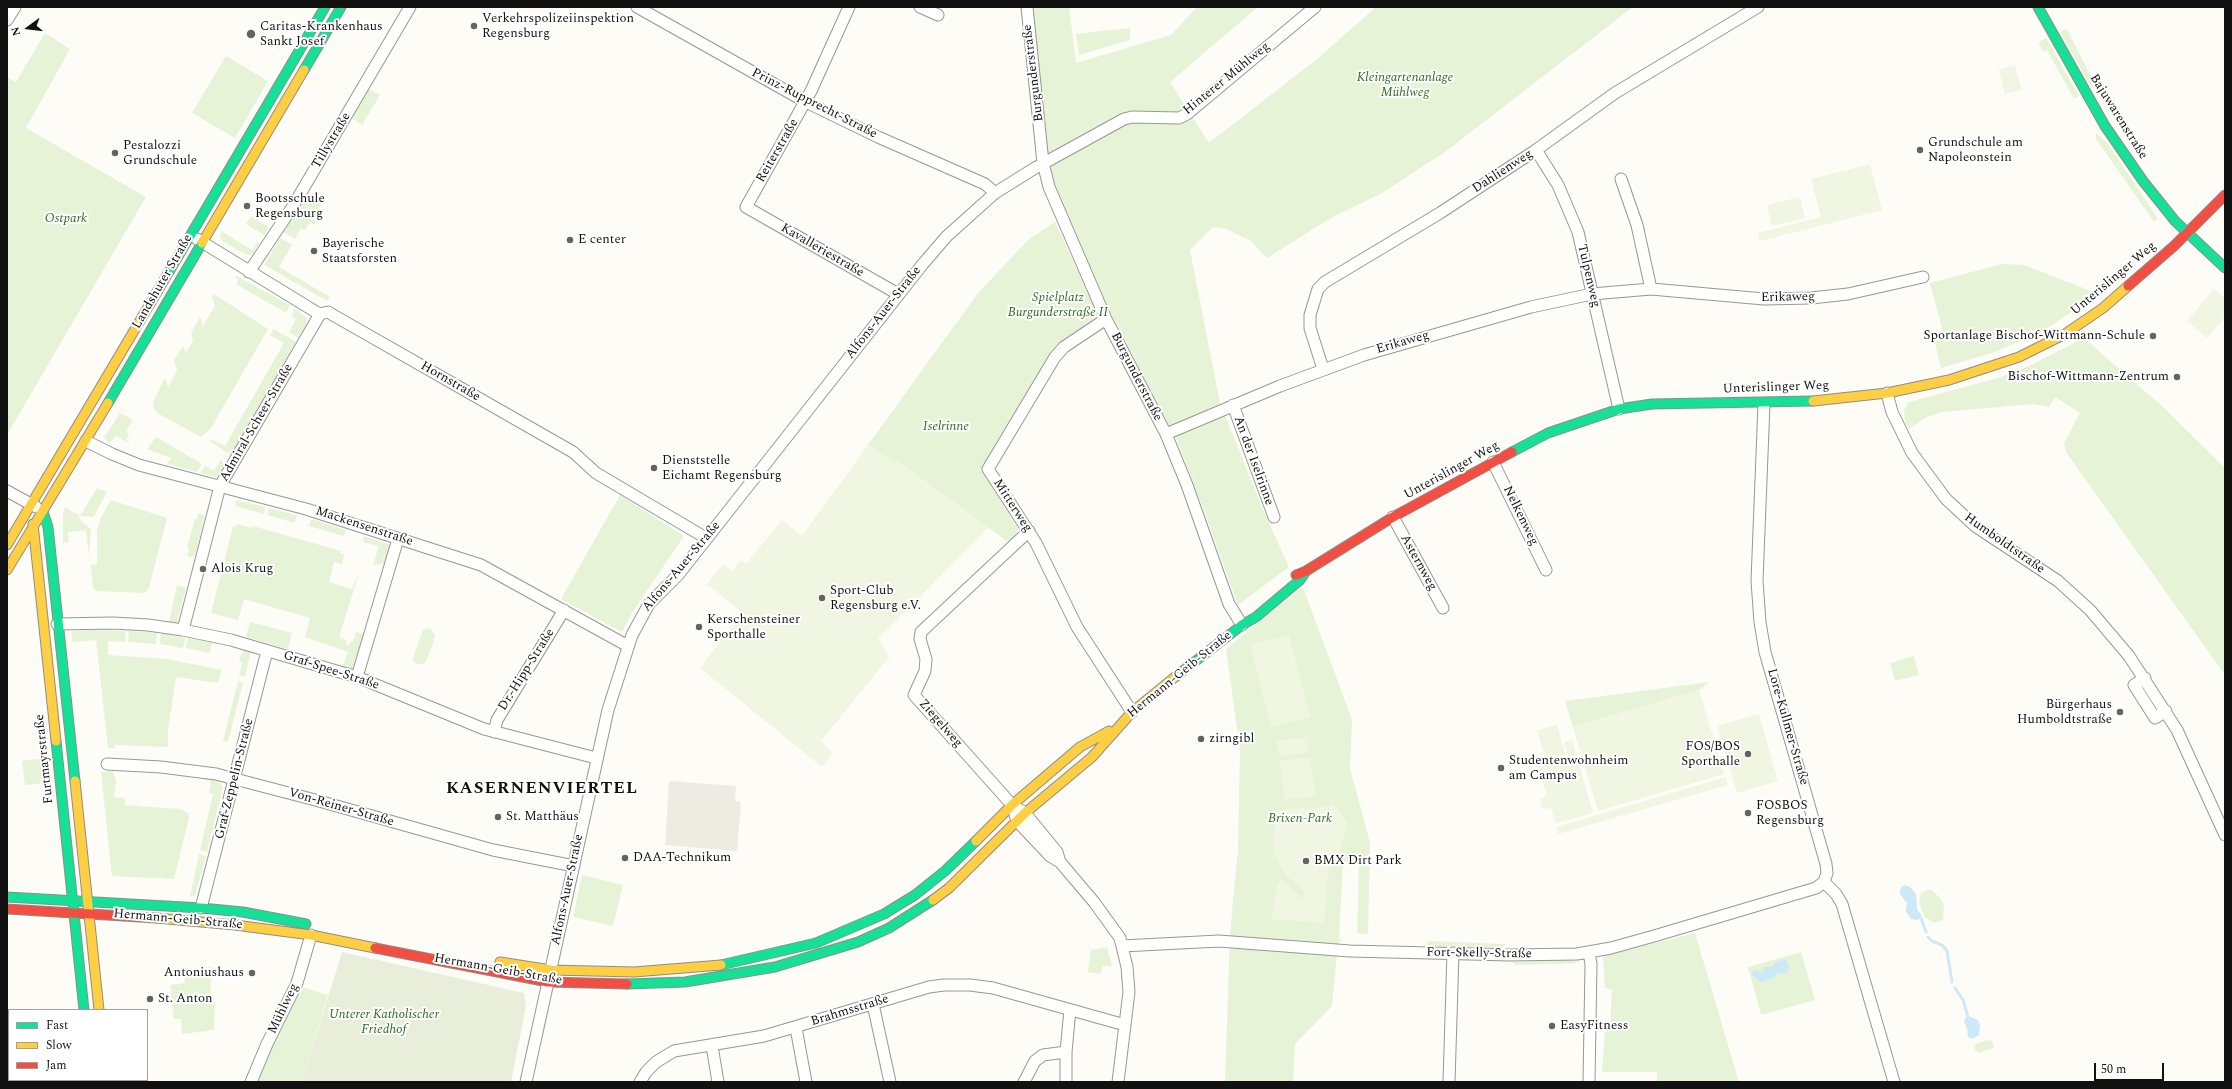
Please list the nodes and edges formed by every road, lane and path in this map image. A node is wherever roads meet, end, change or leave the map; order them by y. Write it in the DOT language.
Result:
graph roads {
  1 [pos="15,7"];
  2 [pos="325,7"];
  3 [pos="341,7"];
  4 [pos="410,7"];
  5 [pos="637,7"];
  6 [pos="849,7"];
  7 [pos="920,7"];
  8 [pos="1027,7"];
  9 [pos="1315,7"];
  10 [pos="1758,7"];
  11 [pos="2038,7"];
  12 [pos="938,15"];
  13 [pos="7,20"];
  14 [pos="806,102"];
  15 [pos="1536,150"];
  16 [pos="1043,163"];
  17 [pos="1621,179"];
  18 [pos="995,193"];
  19 [pos="2225,195"];
  20 [pos="746,207"];
  21 [pos="2187,232"];
  22 [pos="190,235"];
  23 [pos="202,242"];
  24 [pos="2225,268"];
  25 [pos="249,272"];
  26 [pos="1923,278"];
  27 [pos="1651,289"];
  28 [pos="898,294"];
  29 [pos="1592,294"];
  30 [pos="320,314"];
  31 [pos="1106,319"];
  32 [pos="1323,369"];
  33 [pos="1887,393"];
  34 [pos="1764,404"];
  35 [pos="1233,405"];
  36 [pos="1619,409"];
  37 [pos="1166,434"];
  38 [pos="86,440"];
  39 [pos="1493,462"];
  40 [pos="220,486"];
  41 [pos="7,491"];
  42 [pos="31,504"];
  43 [pos="43,512"];
  44 [pos="1274,517"];
  45 [pos="1393,517"];
  46 [pos="33,527"];
  47 [pos="1029,531"];
  48 [pos="706,538"];
  49 [pos="398,539"];
  50 [pos="7,545"];
  51 [pos="8,568"];
  52 [pos="1546,570"];
  53 [pos="40,578"];
  54 [pos="1443,608"];
  55 [pos="564,610"];
  56 [pos="57,624"];
  57 [pos="1242,625"];
  58 [pos="183,630"];
  59 [pos="628,646"];
  60 [pos="267,651"];
  61 [pos="357,677"];
  62 [pos="1132,712"];
  63 [pos="1119,725"];
  64 [pos="494,732"];
  65 [pos="596,758"];
  66 [pos="107,764"];
  67 [pos="235,779"];
  68 [pos="1012,805"];
  69 [pos="1025,813"];
  70 [pos="1017,821"];
  71 [pos="2225,835"];
  72 [pos="1060,862"];
  73 [pos="574,866"];
  74 [pos="1824,882"];
  75 [pos="7,897"];
  76 [pos="72,899"];
  77 [pos="86,900"];
  78 [pos="201,908"];
  79 [pos="7,909"];
  80 [pos="73,911"];
  81 [pos="88,912"];
  82 [pos="314,931"];
  83 [pos="1122,946"];
  84 [pos="1453,953"];
  85 [pos="1589,953"];
  86 [pos="493,960"];
  87 [pos="551,970"];
  88 [pos="548,982"];
  89 [pos="873,1004"];
  90 [pos="84,1009"];
  91 [pos="99,1009"];
  92 [pos="1070,1010"];
  93 [pos="1125,1025"];
  94 [pos="796,1028"];
  95 [pos="712,1046"];
  96 [pos="1066,1052"];
  97 [pos="251,1082"];
  98 [pos="526,1082"];
  99 [pos="640,1082"];
  100 [pos="718,1082"];
  101 [pos="806,1082"];
  102 [pos="890,1082"];
  103 [pos="1024,1082"];
  104 [pos="1066,1082"];
  105 [pos="1118,1082"];
  106 [pos="1449,1082"];
  107 [pos="1589,1082"];
  108 [pos="1894,1082"];
  1 -- 13 [label="street"];
  2 -- 22 [label="street, Landshuter Straße"];
  3 -- 23 [label="street, Landshuter Straße"];
  4 -- 25 [label="street, Tillystraße"];
  5 -- 14 [label="street, Prinz-Rupprecht-Straße"];
  6 -- 14 [label="street, Reiterstraße"];
  7 -- 12 [label="street"];
  8 -- 16 [label="street, Burgunderstraße"];
  9 -- 16 [label="street, Hinterer Mühlweg"];
  10 -- 15 [label="street, Dahlienweg"];
  11 -- 21 [label="street, Bajuwarenstraße"];
  14 -- 18 [label="street, Prinz-Rupprecht-Straße"];
  14 -- 20 [label="street, Reiterstraße"];
  15 -- 29 [label="street, Tulpenweg"];
  15 -- 32 [label="street, Dahlienweg"];
  16 -- 18 [label="street, Alfons-Auer-Straße"];
  16 -- 31 [label="street, Burgunderstraße"];
  17 -- 27 [label="street"];
  18 -- 28 [label="street, Alfons-Auer-Straße"];
  19 -- 21 [label="street, Unterislinger Weg"];
  20 -- 28 [label="street, Kavalleriestraße"];
  21 -- 24 [label="street, Bajuwarenstraße"];
  21 -- 33 [label="street, Unterislinger Weg"];
  22 -- 23 [label="street, Hornstraße"];
  22 -- 42 [label="street, Landshuter Straße"];
  23 -- 25 [label="street, Hornstraße"];
  23 -- 38 [label="street, Landshuter Straße"];
  25 -- 30 [label="street, Hornstraße"];
  26 -- 27 [label="street, Erikaweg"];
  27 -- 29 [label="street, Erikaweg"];
  28 -- 48 [label="street, Alfons-Auer-Straße"];
  29 -- 32 [label="street, Erikaweg"];
  29 -- 36 [label="street, Tulpenweg"];
  30 -- 40 [label="street, Admiral-Scheer-Straße"];
  30 -- 48 [label="street, Hornstraße"];
  31 -- 37 [label="street, Burgunderstraße"];
  31 -- 47 [label="street, Mitterweg"];
  32 -- 35 [label="street, Erikaweg"];
  33 -- 34 [label="street, Unterislinger Weg"];
  33 -- 71 [label="street, Humboldtstraße"];
  34 -- 36 [label="street, Unterislinger Weg"];
  34 -- 74 [label="street, Lore-Kullmer-Straße"];
  35 -- 37 [label="street, Erikaweg"];
  35 -- 44 [label="street, An der Iselrinne"];
  36 -- 39 [label="street, Unterislinger Weg"];
  37 -- 57 [label="street, Burgunderstraße"];
  38 -- 40 [label="street, Mackensenstraße"];
  38 -- 43 [label="street, Landshuter Straße"];
  39 -- 45 [label="street, Unterislinger Weg"];
  39 -- 52 [label="street, Nelkenweg"];
  40 -- 49 [label="street, Mackensenstraße"];
  40 -- 58 [label="street, Admiral-Scheer-Straße"];
  41 -- 42 [label="street"];
  42 -- 43 [label="street"];
  42 -- 46 [label="street, Furtmayrstraße"];
  42 -- 50 [label="street, Landshuter Straße"];
  43 -- 46 [label="street, Landshuter Straße"];
  43 -- 56 [label="street, Furtmayrstraße"];
  45 -- 54 [label="street, Asternweg"];
  45 -- 57 [label="street, Unterislinger Weg"];
  46 -- 51 [label="street, Landshuter Straße"];
  46 -- 53 [label="street, Furtmayrstraße"];
  47 -- 62 [label="street, Mitterweg"];
  47 -- 68 [label="street, Ziegelweg"];
  48 -- 59 [label="street, Alfons-Auer-Straße"];
  49 -- 55 [label="street, Mackensenstraße"];
  49 -- 61 [label="street"];
  51 -- 53 [label="street"];
  53 -- 76 [label="street, Furtmayrstraße"];
  55 -- 59 [label="street, Mackensenstraße"];
  55 -- 64 [label="street, Dr.-Hipp-Straße"];
  56 -- 58 [label="street, Graf-Spee-Straße"];
  56 -- 77 [label="street, Furtmayrstraße"];
  57 -- 62 [label="street, Hermann-Geib-Straße"];
  58 -- 60 [label="street, Graf-Spee-Straße"];
  59 -- 65 [label="street, Alfons-Auer-Straße"];
  60 -- 61 [label="street, Graf-Spee-Straße"];
  60 -- 67 [label="street, Graf-Zeppelin-Straße"];
  61 -- 64 [label="street, Graf-Spee-Straße"];
  62 -- 63 [label="street, Hermann-Geib-Straße"];
  63 -- 68 [label="street, Hermann-Geib-Straße"];
  63 -- 69 [label="street, Hermann-Geib-Straße"];
  64 -- 65 [label="street, Graf-Spee-Straße"];
  65 -- 73 [label="street, Alfons-Auer-Straße"];
  66 -- 67 [label="street, Von-Reiner-Straße"];
  67 -- 73 [label="street, Von-Reiner-Straße"];
  67 -- 78 [label="street, Graf-Zeppelin-Straße"];
  68 -- 69 [label="street"];
  68 -- 70 [label="street"];
  68 -- 87 [label="street, Hermann-Geib-Straße"];
  69 -- 70 [label="street, Hermann-Geib-Straße"];
  69 -- 72 [label="street"];
  70 -- 72 [label="street"];
  70 -- 88 [label="street, Hermann-Geib-Straße"];
  72 -- 83 [label="street"];
  73 -- 87 [label="street, Alfons-Auer-Straße"];
  74 -- 85 [label="street, Fort-Skelly-Straße"];
  74 -- 108 [label="street"];
  75 -- 76 [label="street, Hermann-Geib-Straße"];
  76 -- 77 [label="street, Hermann-Geib-Straße"];
  76 -- 80 [label="street, Furtmayrstraße"];
  77 -- 78 [label="street, Hermann-Geib-Straße"];
  77 -- 81 [label="street, Furtmayrstraße"];
  78 -- 82 [label="street, Hermann-Geib-Straße"];
  79 -- 80 [label="street, Hermann-Geib-Straße"];
  80 -- 81 [label="street, Hermann-Geib-Straße"];
  80 -- 90 [label="street, Furtmayrstraße"];
  81 -- 82 [label="street, Hermann-Geib-Straße"];
  81 -- 91 [label="street, Furtmayrstraße"];
  82 -- 88 [label="street, Hermann-Geib-Straße"];
  82 -- 97 [label="street, Mühlweg"];
  83 -- 84 [label="street, Fort-Skelly-Straße"];
  83 -- 93 [label="street"];
  84 -- 85 [label="street, Fort-Skelly-Straße"];
  84 -- 106 [label="street"];
  85 -- 107 [label="street"];
  86 -- 87 [label="street, Hermann-Geib-Straße"];
  87 -- 88 [label="street, Alfons-Auer-Straße"];
  88 -- 98 [label="street, Alfons-Auer-Straße"];
  89 -- 92 [label="street, Brahmsstraße"];
  89 -- 94 [label="street, Brahmsstraße"];
  89 -- 102 [label="street"];
  92 -- 93 [label="street, Brahmsstraße"];
  92 -- 96 [label="street"];
  93 -- 105 [label="street"];
  94 -- 95 [label="street, Brahmsstraße"];
  94 -- 101 [label="street"];
  95 -- 99 [label="street, Brahmsstraße"];
  95 -- 100 [label="street"];
  96 -- 103 [label="street"];
  96 -- 104 [label="street"];
}
